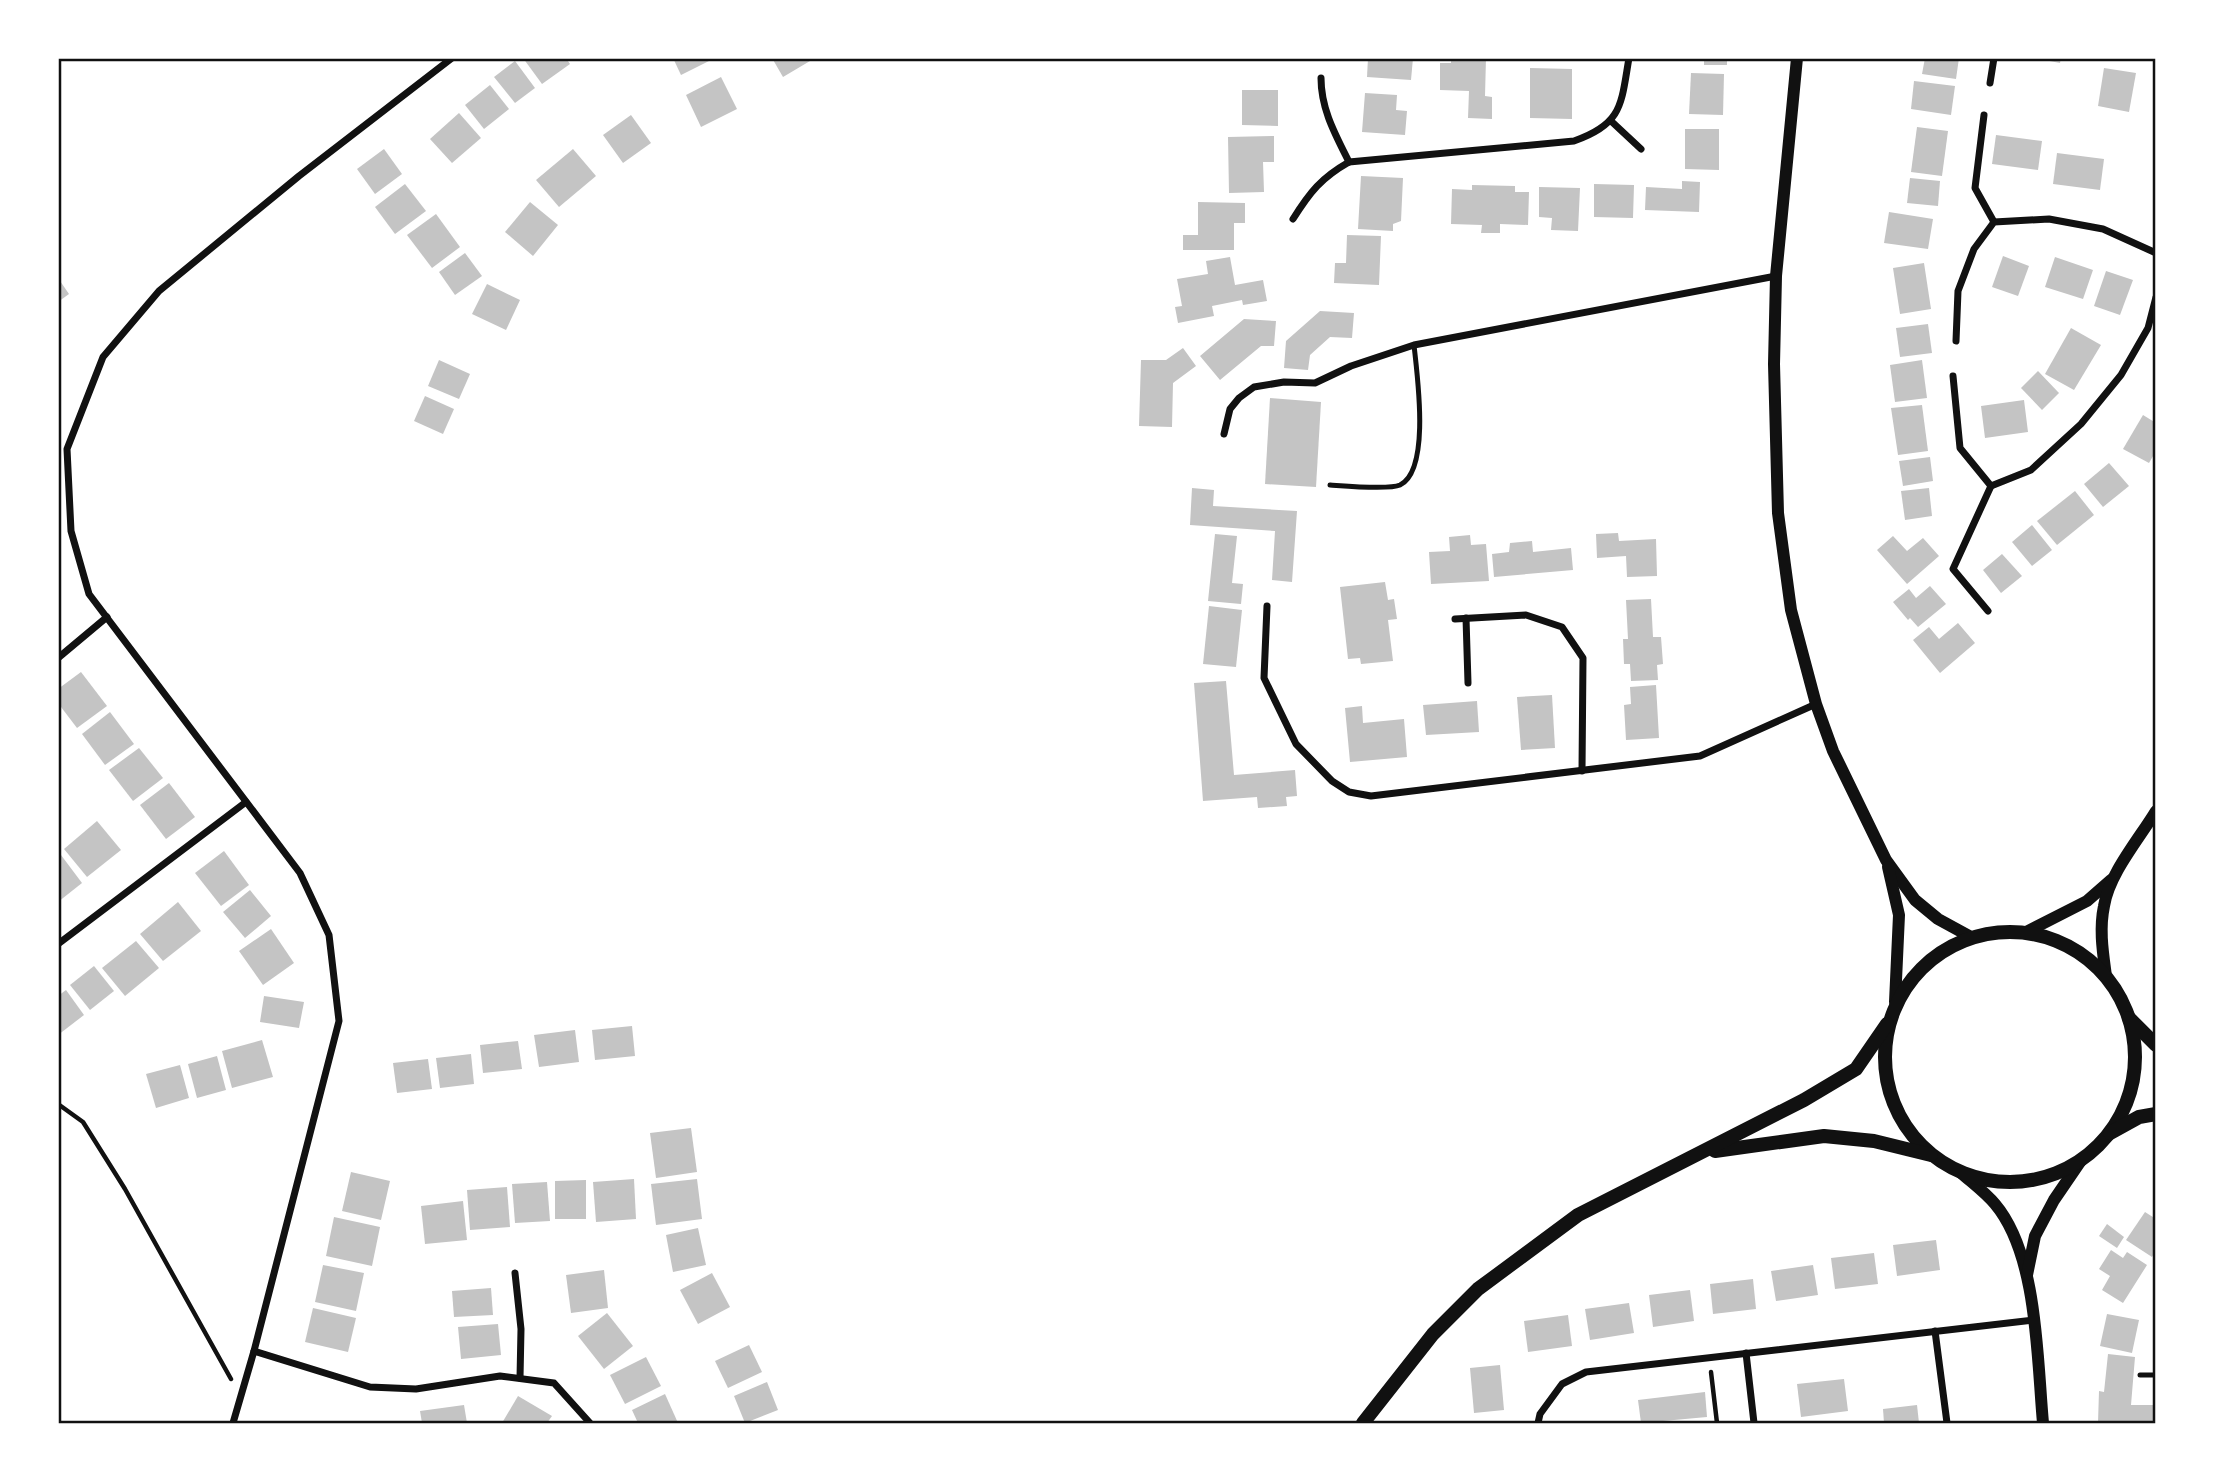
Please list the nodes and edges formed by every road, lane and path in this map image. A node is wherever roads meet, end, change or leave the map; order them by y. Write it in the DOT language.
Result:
graph roads {
  1 [pos="452,58"];
  2 [pos="1629,58"];
  3 [pos="1797,58"];
  4 [pos="1994,58"];
  5 [pos="1321,78"];
  6 [pos="1990,83"];
  7 [pos="1984,115"];
  8 [pos="1611,121"];
  9 [pos="1641,149"];
  10 [pos="1349,162"];
  11 [pos="1293,219"];
  12 [pos="1994,222"];
  13 [pos="2156,253"];
  14 [pos="1776,276"];
  15 [pos="2156,297"];
  16 [pos="1956,341"];
  17 [pos="1414,345"];
  18 [pos="1953,376"];
  19 [pos="1224,434"];
  20 [pos="58,448"];
  21 [pos="67,449"];
  22 [pos="1330,485"];
  23 [pos="1990,486"];
  24 [pos="1267,606"];
  25 [pos="1988,611"];
  26 [pos="107,617"];
  27 [pos="1466,618"];
  28 [pos="1455,619"];
  29 [pos="58,658"];
  30 [pos="1468,683"];
  31 [pos="1816,704"];
  32 [pos="1583,771"];
  33 [pos="246,802"];
  34 [pos="2156,811"];
  35 [pos="1886,859"];
  36 [pos="2114,877"];
  37 [pos="2026,932"];
  38 [pos="1971,937"];
  39 [pos="58,944"];
  40 [pos="2106,976"];
  41 [pos="1895,1002"];
  42 [pos="2129,1017"];
  43 [pos="1887,1024"];
  44 [pos="2156,1045"];
  45 [pos="58,1104"];
  46 [pos="2156,1114"];
  47 [pos="2108,1134"];
  48 [pos="1703,1152"];
  49 [pos="1931,1155"];
  50 [pos="2082,1159"];
  51 [pos="1959,1171"];
  52 [pos="515,1273"];
  53 [pos="2027,1275"];
  54 [pos="2034,1320"];
  55 [pos="1935,1331"];
  56 [pos="254,1351"];
  57 [pos="1746,1353"];
  58 [pos="1709,1358"];
  59 [pos="2140,1375"];
  60 [pos="2156,1375"];
  61 [pos="520,1378"];
  62 [pos="240,1396"];
  63 [pos="233,1423"];
  64 [pos="590,1423"];
  65 [pos="1363,1423"];
  66 [pos="1538,1423"];
  67 [pos="1717,1423"];
  68 [pos="1754,1423"];
  69 [pos="1947,1423"];
  70 [pos="2043,1423"];
  1 -- 21 [label="street"];
  2 -- 8 [label="street"];
  3 -- 14 [label="street"];
  4 -- 6 [label="street"];
  5 -- 10 [label="street"];
  7 -- 12 [label="street"];
  8 -- 9 [label="street"];
  8 -- 10 [label="street"];
  10 -- 11 [label="street"];
  12 -- 13 [label="street"];
  12 -- 16 [label="street"];
  14 -- 17 [label="street"];
  14 -- 31 [label="street"];
  15 -- 23 [label="street"];
  17 -- 19 [label="street"];
  17 -- 22 [label="lane"];
  18 -- 23 [label="street"];
  20 -- 21 [label="street"];
  21 -- 26 [label="street"];
  23 -- 25 [label="street"];
  24 -- 32 [label="street"];
  26 -- 29 [label="street"];
  26 -- 33 [label="street"];
  27 -- 28 [label="street"];
  27 -- 30 [label="street"];
  27 -- 32 [label="street"];
  31 -- 32 [label="street"];
  31 -- 35 [label="street"];
  33 -- 39 [label="street"];
  33 -- 56 [label="street"];
  34 -- 36 [label="street"];
  35 -- 38 [label="street"];
  35 -- 41 [label="street"];
  36 -- 37 [label="street"];
  36 -- 40 [label="street"];
  37 -- 38 [label="main road"];
  37 -- 40 [label="main road"];
  38 -- 41 [label="main road"];
  40 -- 42 [label="main road"];
  41 -- 43 [label="main road"];
  42 -- 44 [label="main road"];
  42 -- 47 [label="main road"];
  43 -- 48 [label="main road"];
  43 -- 49 [label="main road"];
  45 -- 62 [label="path"];
  46 -- 47 [label="main road"];
  47 -- 50 [label="main road"];
  48 -- 49 [label="main road"];
  48 -- 65 [label="main road"];
  49 -- 51 [label="main road"];
  50 -- 51 [label="main road"];
  50 -- 53 [label="street"];
  51 -- 53 [label="street"];
  52 -- 61 [label="street"];
  53 -- 54 [label="street"];
  54 -- 55 [label="street"];
  54 -- 70 [label="street"];
  55 -- 57 [label="street"];
  55 -- 69 [label="street"];
  56 -- 61 [label="street"];
  56 -- 62 [label="street"];
  57 -- 58 [label="street"];
  57 -- 68 [label="street"];
  58 -- 66 [label="street"];
  58 -- 67 [label="path"];
  59 -- 60 [label="lane"];
  61 -- 64 [label="street"];
  62 -- 63 [label="street"];
}
